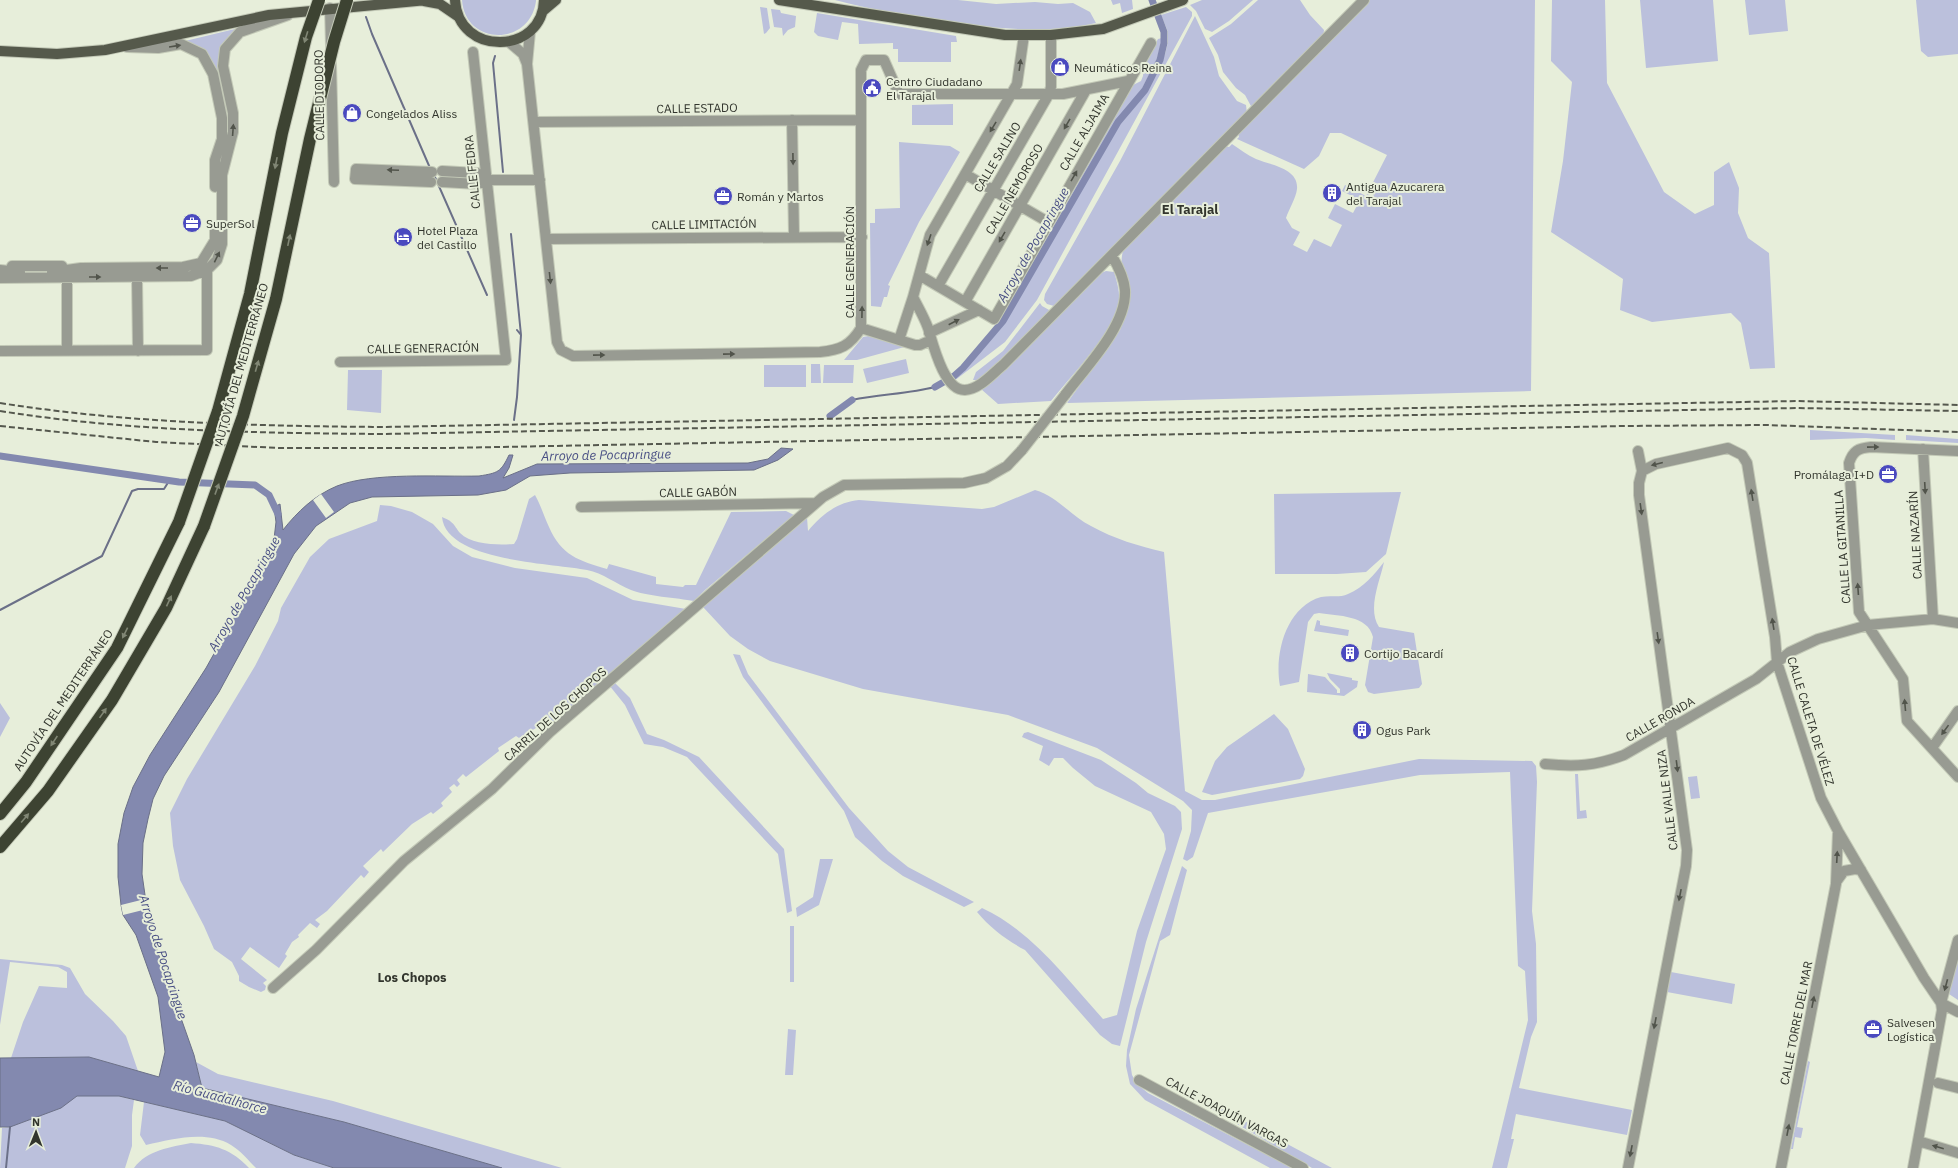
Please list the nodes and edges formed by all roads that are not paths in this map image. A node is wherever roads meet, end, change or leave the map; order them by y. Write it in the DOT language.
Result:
graph roads {
  1 [pos="319,0"];
  2 [pos="426,0"];
  3 [pos="455,0"];
  4 [pos="544,0"];
  5 [pos="556,0"];
  6 [pos="779,0"];
  7 [pos="1183,0"];
  8 [pos="1364,0"];
  9 [pos="347,2"];
  10 [pos="330,8"];
  11 [pos="543,11"];
  12 [pos="298,12"];
  13 [pos="459,17"];
  14 [pos="530,32"];
  15 [pos="1024,35"];
  16 [pos="1051,35"];
  17 [pos="509,42"];
  18 [pos="1151,43"];
  19 [pos="122,47"];
  20 [pos="0,52"];
  21 [pos="473,52"];
  22 [pos="527,64"];
  23 [pos="1128,81"];
  24 [pos="1086,90"];
  25 [pos="1013,93"];
  26 [pos="1050,94"];
  27 [pos="792,120"];
  28 [pos="861,120"];
  29 [pos="534,122"];
  30 [pos="965,174"];
  31 [pos="435,175"];
  32 [pos="486,180"];
  33 [pos="540,180"];
  34 [pos="334,182"];
  35 [pos="992,191"];
  36 [pos="1019,206"];
  37 [pos="1048,222"];
  38 [pos="794,236"];
  39 [pos="862,237"];
  40 [pos="546,239"];
  41 [pos="1112,256"];
  42 [pos="0,266"];
  43 [pos="82,268"];
  44 [pos="0,270"];
  45 [pos="207,270"];
  46 [pos="919,275"];
  47 [pos="138,277"];
  48 [pos="0,278"];
  49 [pos="67,278"];
  50 [pos="938,286"];
  51 [pos="913,297"];
  52 [pos="965,302"];
  53 [pos="978,310"];
  54 [pos="861,328"];
  55 [pos="930,337"];
  56 [pos="899,340"];
  57 [pos="138,350"];
  58 [pos="0,351"];
  59 [pos="67,351"];
  60 [pos="506,360"];
  61 [pos="340,362"];
  62 [pos="1923,449"];
  63 [pos="1638,451"];
  64 [pos="1958,451"];
  65 [pos="1642,471"];
  66 [pos="816,504"];
  67 [pos="581,507"];
  68 [pos="1933,619"];
  69 [pos="1958,623"];
  70 [pos="1868,625"];
  71 [pos="1777,662"];
  72 [pos="1958,711"];
  73 [pos="1671,728"];
  74 [pos="1932,748"];
  75 [pos="1545,764"];
  76 [pos="1958,777"];
  77 [pos="0,814"];
  78 [pos="1838,831"];
  79 [pos="0,847"];
  80 [pos="1861,870"];
  81 [pos="1836,884"];
  82 [pos="1958,940"];
  83 [pos="273,988"];
  84 [pos="1941,1003"];
  85 [pos="1958,1012"];
  86 [pos="1931,1065"];
  87 [pos="1139,1080"];
  88 [pos="1938,1083"];
  89 [pos="1958,1088"];
  90 [pos="1928,1090"];
  91 [pos="1918,1141"];
  92 [pos="1958,1152"];
  93 [pos="1303,1168"];
  94 [pos="1628,1168"];
  95 [pos="1781,1168"];
  96 [pos="1913,1168"];
  1 -- 77 [label="highway, AUTOVÍA DEL MEDITERRÁNEO, one-way, bridge"];
  2 -- 10 [label="main road"];
  2 -- 13 [label="main road"];
  3 -- 13 [label="main road"];
  4 -- 11 [label="main road"];
  5 -- 11 [label="main road"];
  6 -- 15 [label="main road"];
  7 -- 16 [label="main road"];
  8 -- 41 [label="street"];
  79 -- 9 [label="highway, AUTOVÍA DEL MEDITERRÁNEO, one-way, bridge"];
  10 -- 12 [label="main road"];
  10 -- 34 [label="street, CALLE DIODORO"];
  11 -- 14 [label="main road"];
  12 -- 19 [label="main road"];
  45 -- 12 [label="street, one-way"];
  13 -- 17 [label="main road"];
  14 -- 17 [label="main road"];
  14 -- 22 [label="street"];
  15 -- 16 [label="main road"];
  25 -- 15 [label="street, one-way"];
  16 -- 26 [label="street, CALLE SALINO"];
  17 -- 22 [label="street"];
  18 -- 23 [label="street, CALLE ALJAIMA"];
  19 -- 20 [label="main road"];
  19 -- 43 [label="street, one-way"];
  21 -- 32 [label="street, CALLE FEDRA"];
  22 -- 29 [label="street"];
  23 -- 24 [label="street"];
  37 -- 23 [label="street, CALLE ALJAIMA, one-way"];
  24 -- 26 [label="street"];
  24 -- 36 [label="street, CALLE NEMOROSO, one-way"];
  25 -- 26 [label="street"];
  25 -- 28 [label="street, CALLE GENERACIÓN"];
  25 -- 30 [label="street, one-way"];
  26 -- 35 [label="street, CALLE SALINO"];
  27 -- 28 [label="street, CALLE ESTADO"];
  27 -- 29 [label="street, CALLE ESTADO"];
  27 -- 38 [label="street, one-way"];
  28 -- 39 [label="street, CALLE GENERACIÓN"];
  29 -- 33 [label="street"];
  30 -- 35 [label="street"];
  30 -- 46 [label="street, one-way"];
  31 -- 31 [label="street, one-way"];
  31 -- 32 [label="street"];
  31 -- 32 [label="street"];
  32 -- 33 [label="street"];
  32 -- 60 [label="street, CALLE FEDRA"];
  33 -- 40 [label="street"];
  35 -- 36 [label="street"];
  35 -- 50 [label="street, CALLE SALINO"];
  36 -- 37 [label="street"];
  36 -- 52 [label="street, CALLE NEMOROSO, one-way"];
  37 -- 53 [label="street, CALLE ALJAIMA"];
  38 -- 39 [label="street, CALLE LIMITACIÓN"];
  38 -- 40 [label="street, CALLE LIMITACIÓN"];
  54 -- 39 [label="street, CALLE GENERACIÓN, one-way"];
  40 -- 54 [label="street, CALLE GENERACIÓN, one-way"];
  41 -- 55 [label="street"];
  41 -- 66 [label="street, CARRIL DE LOS CHOPOS, bridge"];
  42 -- 43 [label="street"];
  43 -- 44 [label="street"];
  45 -- 47 [label="street"];
  45 -- 57 [label="street"];
  46 -- 50 [label="street"];
  46 -- 51 [label="street"];
  49 -- 47 [label="street, one-way"];
  47 -- 57 [label="street"];
  48 -- 49 [label="street"];
  49 -- 59 [label="street"];
  50 -- 52 [label="street"];
  51 -- 55 [label="street"];
  51 -- 56 [label="street"];
  52 -- 53 [label="street"];
  55 -- 53 [label="street, one-way"];
  54 -- 56 [label="street"];
  55 -- 56 [label="street"];
  57 -- 59 [label="street"];
  58 -- 59 [label="street"];
  60 -- 61 [label="street, CALLE GENERACIÓN"];
  62 -- 64 [label="street, CALLE LA GITANILLA"];
  62 -- 68 [label="street, CALLE NAZARÍN, one-way"];
  70 -- 62 [label="street, CALLE LA GITANILLA, one-way"];
  63 -- 65 [label="street, CALLE VALLE NIZA"];
  71 -- 65 [label="street, CALLE CALETA DE VÉLEZ, one-way"];
  65 -- 73 [label="street, CALLE VALLE NIZA, one-way"];
  66 -- 67 [label="street, CALLE GABÓN"];
  66 -- 83 [label="street, CARRIL DE LOS CHOPOS"];
  68 -- 69 [label="street, CALLE RONDA"];
  68 -- 70 [label="street, CALLE RONDA"];
  70 -- 71 [label="street, CALLE RONDA"];
  74 -- 70 [label="street, one-way"];
  71 -- 73 [label="street, CALLE RONDA"];
  71 -- 78 [label="street, CALLE CALETA DE VÉLEZ"];
  72 -- 74 [label="street, one-way"];
  73 -- 75 [label="street, CALLE RONDA"];
  73 -- 94 [label="street, CALLE VALLE NIZA, one-way"];
  74 -- 76 [label="street"];
  78 -- 80 [label="street, CALLE CALETA DE VÉLEZ"];
  81 -- 78 [label="street, CALLE TORRE DEL MAR, one-way"];
  80 -- 81 [label="street"];
  80 -- 84 [label="street, CALLE CALETA DE VÉLEZ"];
  95 -- 81 [label="street, CALLE TORRE DEL MAR, one-way"];
  82 -- 84 [label="street, one-way"];
  84 -- 85 [label="street, CALLE CALETA DE VÉLEZ"];
  84 -- 86 [label="street"];
  86 -- 88 [label="street"];
  86 -- 90 [label="street"];
  87 -- 93 [label="street, CALLE JOAQUÍN VARGAS"];
  88 -- 89 [label="street"];
  88 -- 90 [label="street"];
  90 -- 91 [label="street"];
  92 -- 91 [label="street, one-way"];
  91 -- 96 [label="street"];
}
